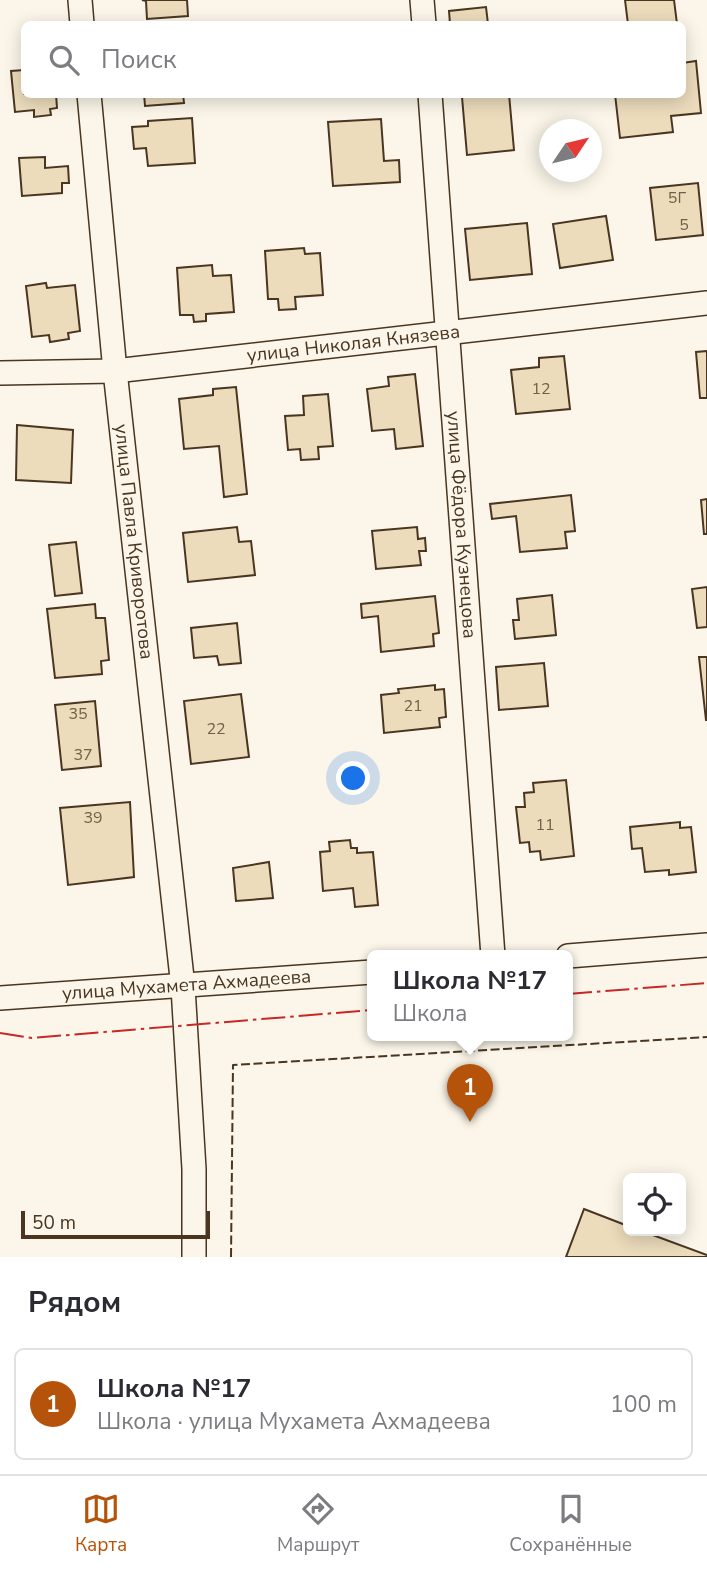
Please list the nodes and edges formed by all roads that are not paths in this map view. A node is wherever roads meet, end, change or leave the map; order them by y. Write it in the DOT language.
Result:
graph roads {
  1 [pos="80,0"];
  2 [pos="422,0"];
  3 [pos="82,21"];
  4 [pos="424,21"];
  5 [pos="89,98"];
  6 [pos="430,98"];
  7 [pos="707,303"];
  8 [pos="448,333"];
  9 [pos="115,372"];
  10 [pos="0,373"];
  11 [pos="707,945"];
  12 [pos="493,950"];
  13 [pos="573,956"];
  14 [pos="367,972"];
  15 [pos="183,986"];
  16 [pos="0,998"];
  17 [pos="194,1257"];
  1 -- 3 [label="street"];
  2 -- 4 [label="street"];
  5 -- 9 [label="street, улица Павла Криворотова"];
  6 -- 8 [label="street, улица Фёдора Кузнецова"];
  7 -- 8 [label="street, улица Николая Князева"];
  8 -- 9 [label="street, улица Николая Князева"];
  8 -- 12 [label="street, улица Фёдора Кузнецова"];
  9 -- 10 [label="street, улица Николая Князева"];
  9 -- 15 [label="street, улица Павла Криворотова"];
  11 -- 13 [label="street"];
  14 -- 15 [label="street, улица Мухамета Ахмадеева"];
  15 -- 16 [label="street, улица Мухамета Ахмадеева"];
  15 -- 17 [label="street, улица Павла Криворотова"];
}
